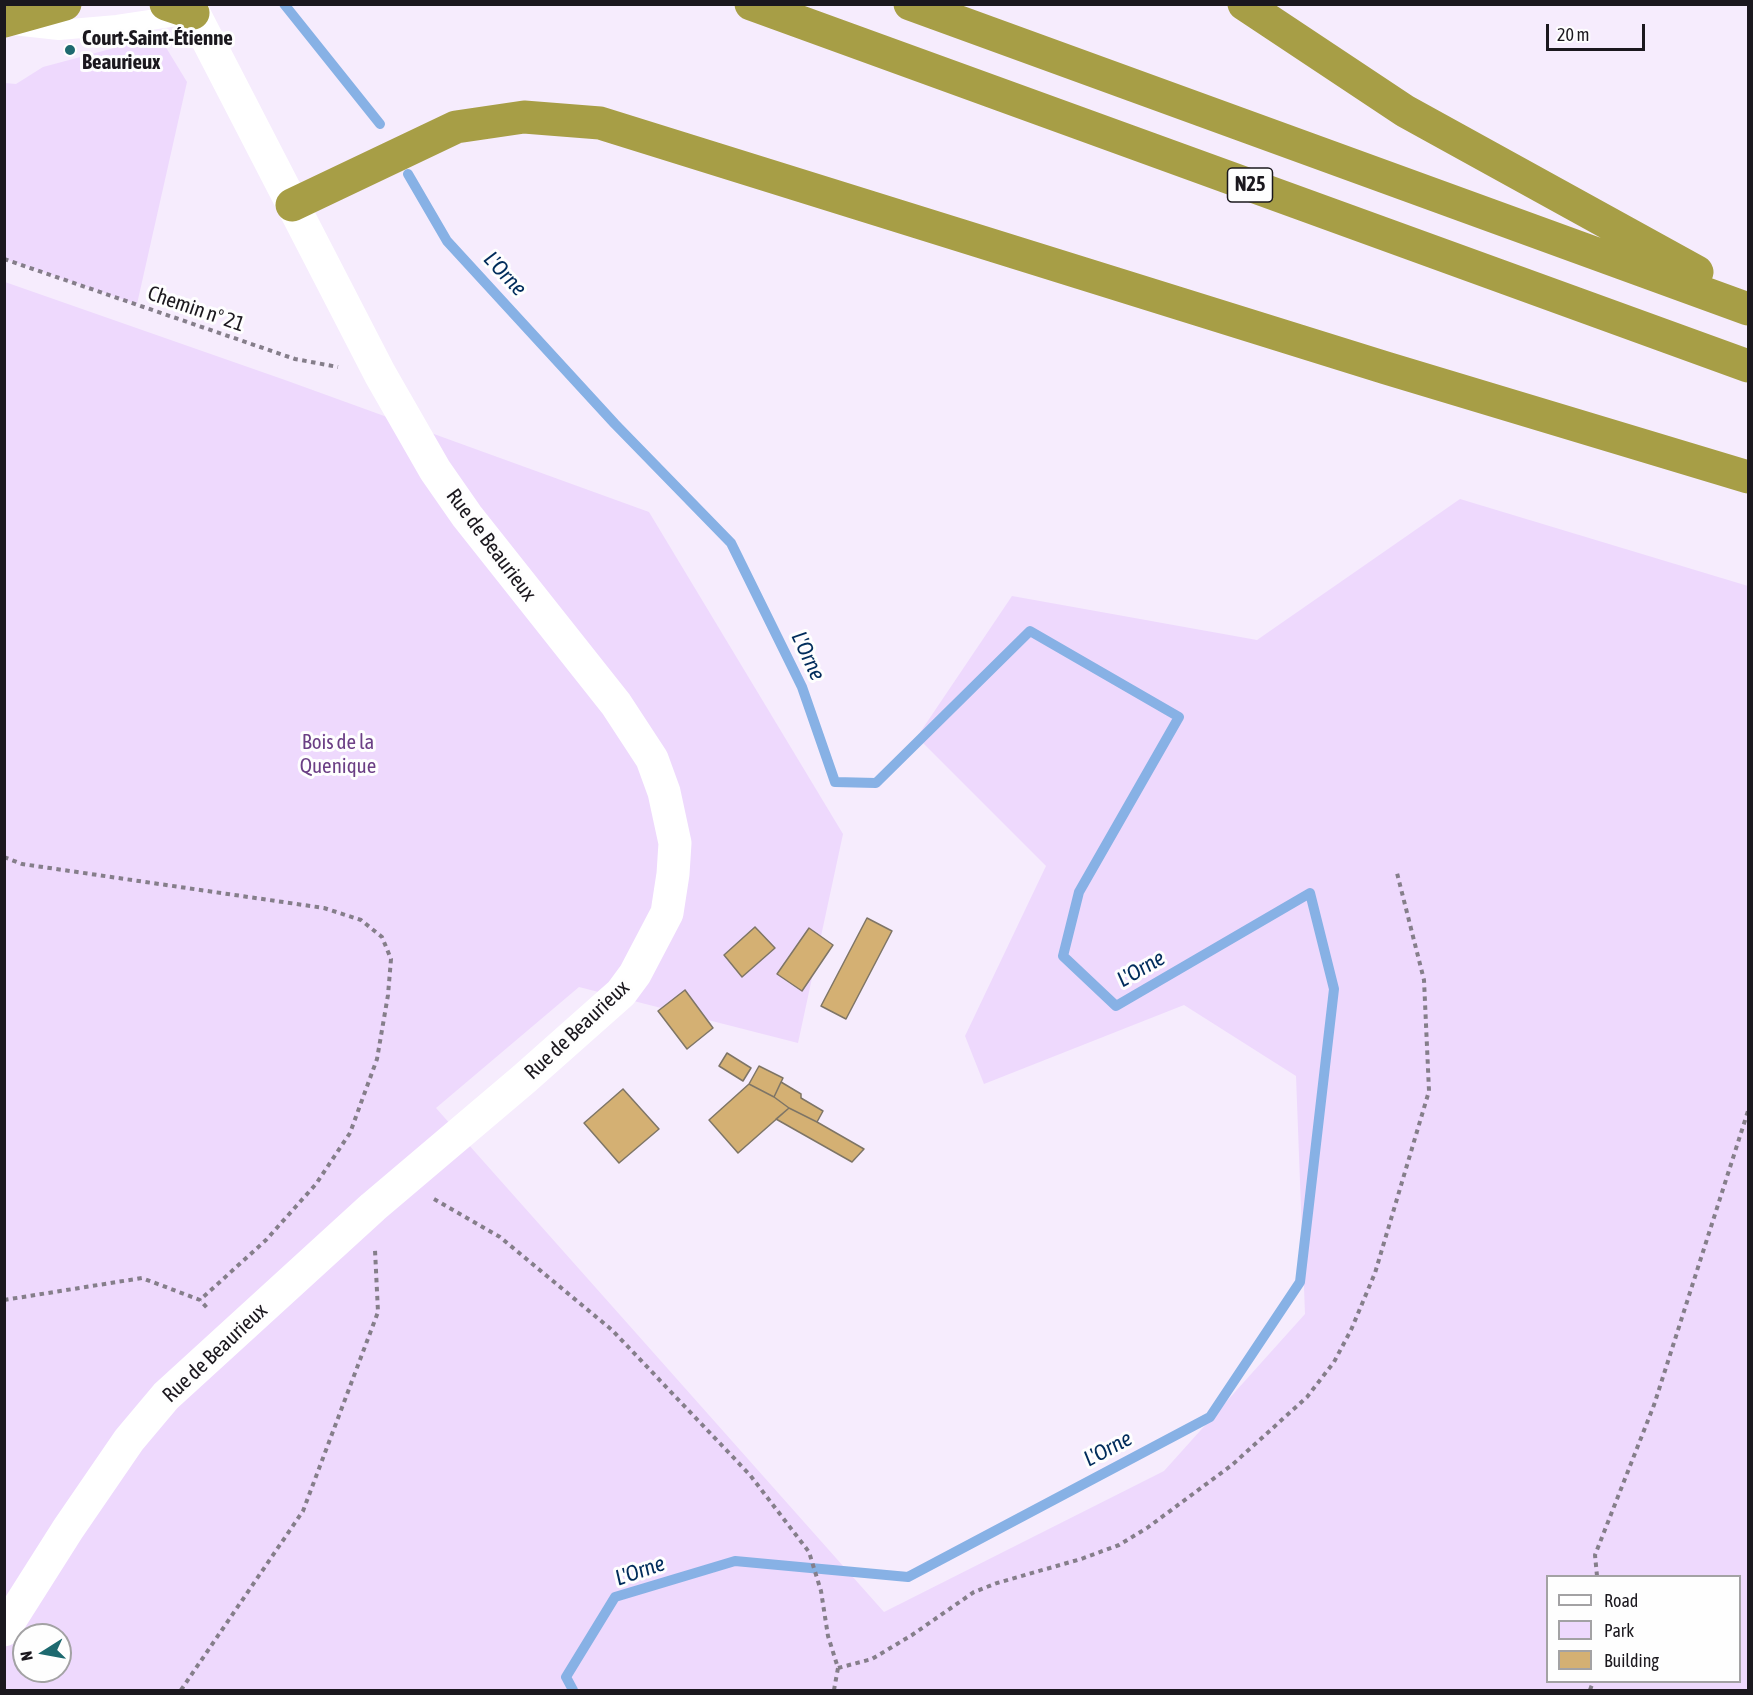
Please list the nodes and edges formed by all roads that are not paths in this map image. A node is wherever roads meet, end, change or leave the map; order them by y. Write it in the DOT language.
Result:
graph roads {
  1 [pos="65,4"];
  2 [pos="751,4"];
  3 [pos="910,4"];
  4 [pos="1244,4"];
  5 [pos="183,7"];
  6 [pos="4,23"];
  7 [pos="292,205"];
  8 [pos="1749,300"];
  9 [pos="1749,309"];
  10 [pos="1749,366"];
  11 [pos="1749,477"];
  12 [pos="4,1630"];
  1 -- 6 [label="highway"];
  2 -- 10 [label="highway, N25"];
  3 -- 9 [label="highway, N25"];
  4 -- 8 [label="highway"];
  5 -- 6 [label="lane"];
  5 -- 7 [label="street, Rue de Beaurieux"];
  7 -- 11 [label="highway"];
  7 -- 12 [label="street, Rue de Beaurieux"];
}
